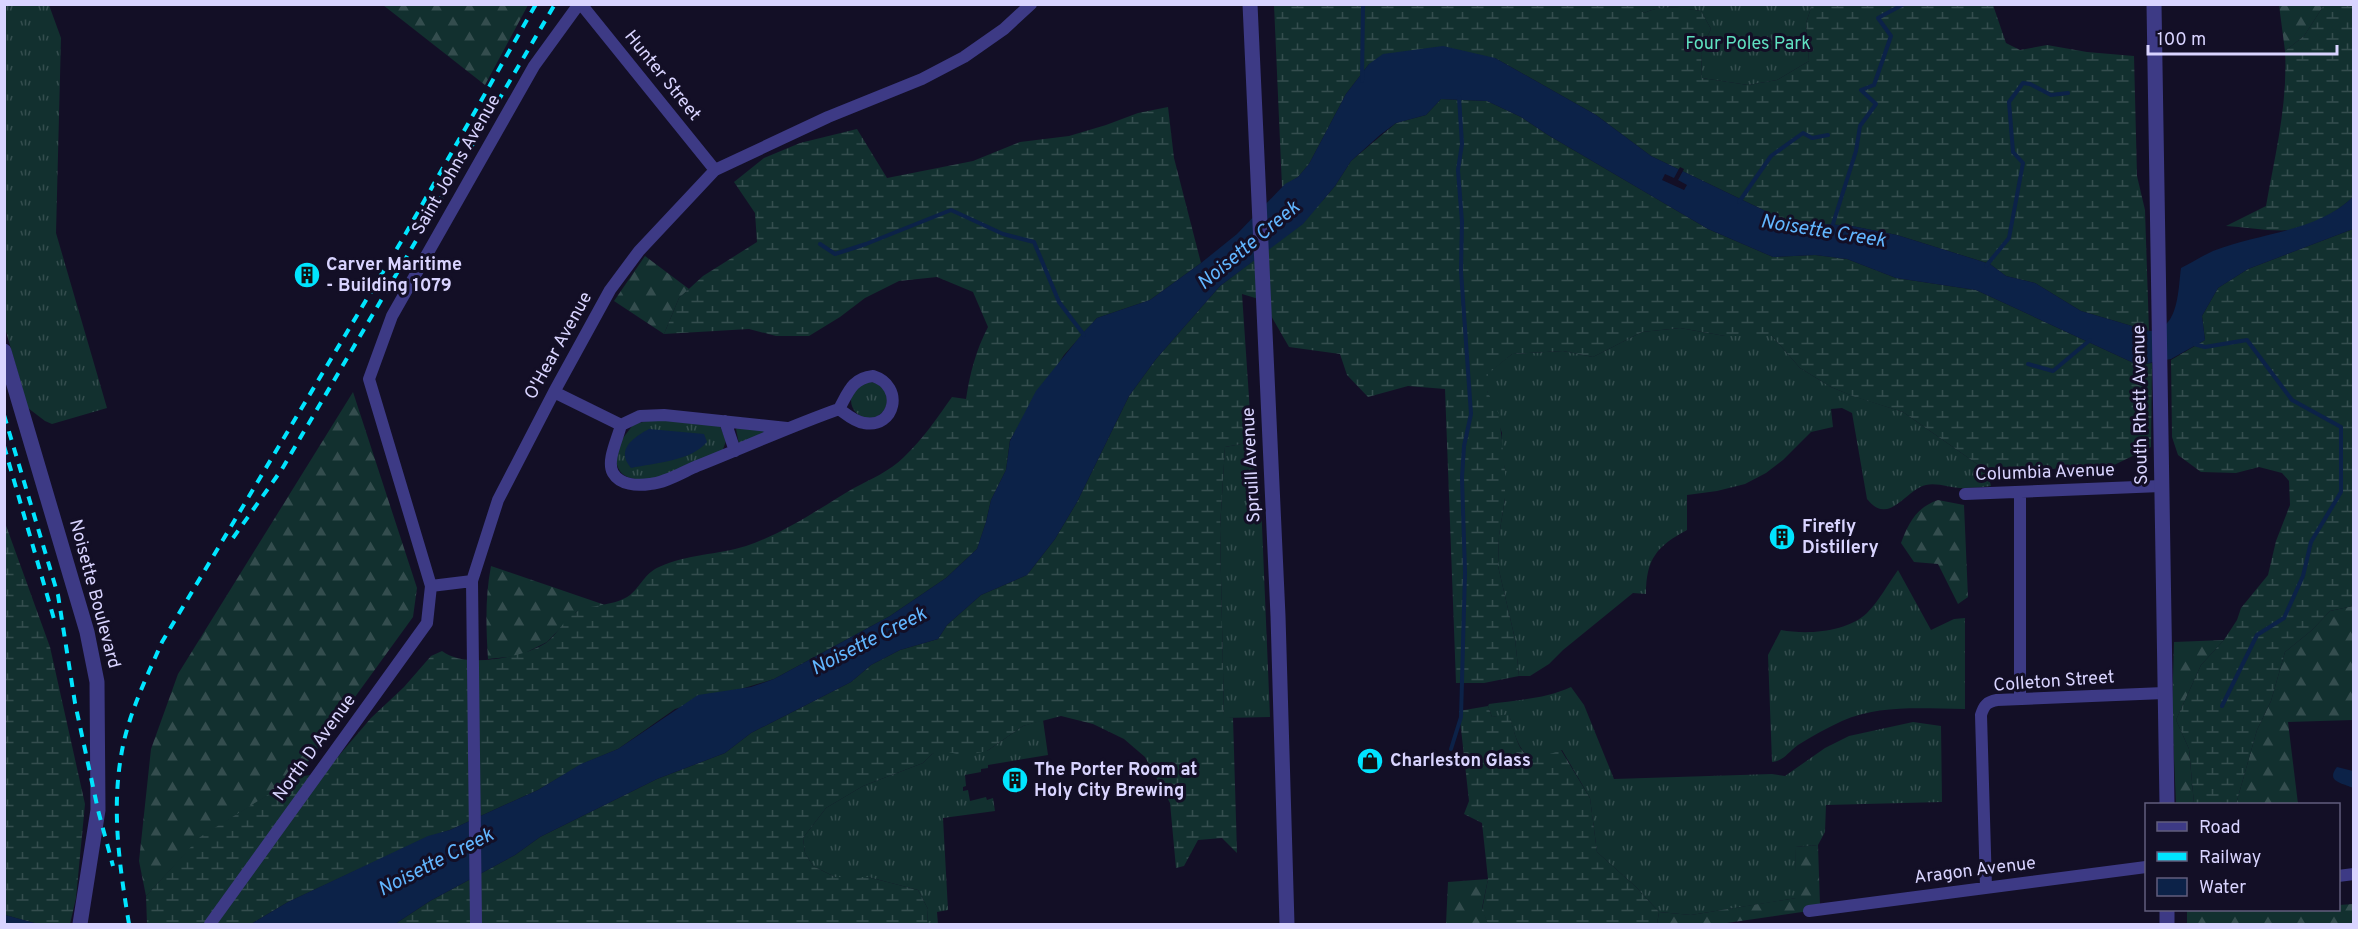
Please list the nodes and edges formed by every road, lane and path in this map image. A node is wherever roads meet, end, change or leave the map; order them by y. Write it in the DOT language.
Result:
graph roads {
  1 [pos="580,4"];
  2 [pos="1031,4"];
  3 [pos="1250,4"];
  4 [pos="2154,4"];
  5 [pos="715,170"];
  6 [pos="4,351"];
  7 [pos="554,392"];
  8 [pos="839,409"];
  9 [pos="725,421"];
  10 [pos="621,425"];
  11 [pos="787,428"];
  12 [pos="735,451"];
  13 [pos="2161,486"];
  14 [pos="2019,492"];
  15 [pos="1965,494"];
  16 [pos="472,581"];
  17 [pos="430,586"];
  18 [pos="2164,693"];
  19 [pos="2020,699"];
  20 [pos="2167,803"];
  21 [pos="2145,867"];
  22 [pos="1986,887"];
  23 [pos="1809,911"];
  24 [pos="80,924"];
  25 [pos="210,924"];
  26 [pos="476,924"];
  27 [pos="1287,924"];
  1 -- 5 [label="street, Hunter Street"];
  1 -- 17 [label="street, Saint Johns Avenue"];
  2 -- 5 [label="street, O'Hear Avenue"];
  3 -- 27 [label="street, Spruill Avenue"];
  4 -- 13 [label="street, South Rhett Avenue"];
  5 -- 7 [label="street, O'Hear Avenue"];
  6 -- 24 [label="street, Noisette Boulevard"];
  7 -- 10 [label="street"];
  7 -- 16 [label="street, O'Hear Avenue"];
  8 -- 8 [label="street"];
  8 -- 11 [label="street"];
  9 -- 10 [label="street"];
  9 -- 11 [label="street"];
  9 -- 12 [label="street"];
  10 -- 12 [label="street"];
  11 -- 12 [label="street"];
  13 -- 14 [label="street, Columbia Avenue"];
  13 -- 18 [label="street, South Rhett Avenue"];
  14 -- 15 [label="street, Columbia Avenue"];
  14 -- 19 [label="street"];
  16 -- 17 [label="street"];
  16 -- 26 [label="street, O'Hear Avenue"];
  17 -- 25 [label="street, North D Avenue"];
  18 -- 19 [label="street, Colleton Street"];
  18 -- 20 [label="street, South Rhett Avenue"];
  19 -- 22 [label="street, Colleton Street"];
  21 -- 22 [label="street, Aragon Avenue"];
  22 -- 23 [label="street, Aragon Avenue"];
}
